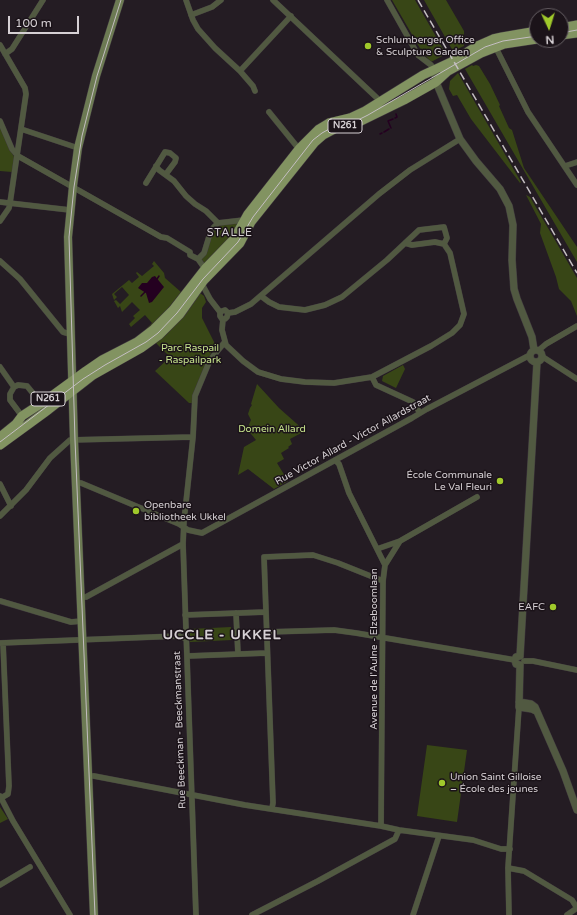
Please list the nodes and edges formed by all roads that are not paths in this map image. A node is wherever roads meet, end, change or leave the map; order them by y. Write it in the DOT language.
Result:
graph roads {
  1 [pos="43,0"];
  2 [pos="120,0"];
  3 [pos="186,0"];
  4 [pos="221,0"];
  5 [pos="273,0"];
  6 [pos="387,0"];
  7 [pos="191,15"];
  8 [pos="291,16"];
  9 [pos="529,33"];
  10 [pos="529,40"];
  11 [pos="494,43"];
  12 [pos="0,45"];
  13 [pos="5,54"];
  14 [pos="240,71"];
  15 [pos="435,75"];
  16 [pos="255,91"];
  17 [pos="379,102"];
  18 [pos="268,112"];
  19 [pos="379,112"];
  20 [pos="0,121"];
  21 [pos="21,129"];
  22 [pos="460,139"];
  23 [pos="78,148"];
  24 [pos="299,150"];
  25 [pos="18,156"];
  26 [pos="577,162"];
  27 [pos="156,166"];
  28 [pos="565,166"];
  29 [pos="166,174"];
  30 [pos="146,183"];
  31 [pos="577,185"];
  32 [pos="73,186"];
  33 [pos="0,202"];
  34 [pos="10,203"];
  35 [pos="70,210"];
  36 [pos="244,220"];
  37 [pos="0,221"];
  38 [pos="218,223"];
  39 [pos="405,243"];
  40 [pos="444,244"];
  41 [pos="198,259"];
  42 [pos="0,261"];
  43 [pos="205,269"];
  44 [pos="202,284"];
  45 [pos="260,296"];
  46 [pos="220,312"];
  47 [pos="228,313"];
  48 [pos="223,319"];
  49 [pos="577,326"];
  50 [pos="70,334"];
  51 [pos="224,343"];
  52 [pos="537,355"];
  53 [pos="0,367"];
  54 [pos="372,377"];
  55 [pos="577,379"];
  56 [pos="72,385"];
  57 [pos="14,387"];
  58 [pos="40,403"];
  59 [pos="420,413"];
  60 [pos="22,416"];
  61 [pos="0,437"];
  62 [pos="193,438"];
  63 [pos="74,440"];
  64 [pos="0,445"];
  65 [pos="336,460"];
  66 [pos="76,483"];
  67 [pos="0,484"];
  68 [pos="477,497"];
  69 [pos="11,506"];
  70 [pos="0,516"];
  71 [pos="184,527"];
  72 [pos="400,541"];
  73 [pos="183,544"];
  74 [pos="377,549"];
  75 [pos="385,565"];
  76 [pos="383,581"];
  77 [pos="81,597"];
  78 [pos="0,601"];
  79 [pos="266,612"];
  80 [pos="236,614"];
  81 [pos="185,615"];
  82 [pos="82,622"];
  83 [pos="186,632"];
  84 [pos="267,632"];
  85 [pos="179,636"];
  86 [pos="383,637"];
  87 [pos="186,639"];
  88 [pos="83,640"];
  89 [pos="2,643"];
  90 [pos="267,653"];
  91 [pos="238,654"];
  92 [pos="188,656"];
  93 [pos="520,660"];
  94 [pos="577,670"];
  95 [pos="519,705"];
  96 [pos="88,776"];
  97 [pos="191,795"];
  98 [pos="1,797"];
  99 [pos="272,808"];
  100 [pos="577,810"];
  101 [pos="381,826"];
  102 [pos="399,830"];
  103 [pos="440,836"];
  104 [pos="510,849"];
  105 [pos="34,864"];
  106 [pos="508,868"];
  107 [pos="0,885"];
  108 [pos="577,908"];
  109 [pos="70,915"];
  110 [pos="94,915"];
  111 [pos="196,915"];
  112 [pos="252,915"];
  113 [pos="413,915"];
  114 [pos="509,915"];
  115 [pos="567,915"];
  1 -- 13 [label="street"];
  2 -- 23 [label="main road"];
  3 -- 7 [label="street"];
  4 -- 7 [label="street"];
  5 -- 8 [label="street"];
  6 -- 15 [label="street"];
  7 -- 14 [label="street"];
  8 -- 14 [label="street"];
  8 -- 17 [label="street"];
  9 -- 11 [label="main road, N261"];
  10 -- 11 [label="main road, N261"];
  11 -- 15 [label="main road, N261"];
  11 -- 28 [label="street"];
  12 -- 13 [label="street"];
  13 -- 21 [label="street"];
  14 -- 16 [label="street"];
  15 -- 17 [label="main road, N261"];
  15 -- 19 [label="main road, N261"];
  15 -- 22 [label="street"];
  17 -- 19 [label="street"];
  17 -- 24 [label="main road, N261"];
  18 -- 24 [label="street"];
  19 -- 44 [label="main road, N261"];
  20 -- 25 [label="street"];
  21 -- 23 [label="street"];
  21 -- 25 [label="street"];
  22 -- 45 [label="street"];
  22 -- 52 [label="street"];
  23 -- 32 [label="main road"];
  24 -- 36 [label="main road, N261"];
  25 -- 32 [label="street"];
  25 -- 34 [label="street"];
  26 -- 28 [label="street"];
  27 -- 29 [label="street"];
  27 -- 29 [label="street"];
  27 -- 30 [label="street"];
  28 -- 31 [label="street"];
  29 -- 38 [label="street"];
  32 -- 35 [label="main road"];
  32 -- 41 [label="street"];
  33 -- 34 [label="street"];
  34 -- 35 [label="street"];
  34 -- 37 [label="street"];
  35 -- 50 [label="main road"];
  36 -- 38 [label="street"];
  36 -- 43 [label="main road, N261"];
  38 -- 41 [label="street"];
  39 -- 40 [label="street"];
  39 -- 40 [label="street"];
  39 -- 45 [label="street"];
  40 -- 54 [label="street"];
  41 -- 43 [label="street"];
  42 -- 50 [label="street"];
  43 -- 56 [label="main road, N261"];
  44 -- 46 [label="street"];
  44 -- 56 [label="main road, N261"];
  45 -- 47 [label="street"];
  46 -- 47 [label="street"];
  46 -- 48 [label="street"];
  47 -- 48 [label="street"];
  48 -- 51 [label="street"];
  49 -- 52 [label="street, Rue Victor Allard - Victor Allardstraat"];
  50 -- 56 [label="main road"];
  51 -- 54 [label="street"];
  51 -- 62 [label="street, Rue Beeckman - Beeckmanstraat"];
  52 -- 55 [label="street"];
  52 -- 59 [label="street, Rue Victor Allard - Victor Allardstraat"];
  52 -- 93 [label="street"];
  53 -- 57 [label="street"];
  54 -- 59 [label="street"];
  56 -- 58 [label="main road, N261"];
  56 -- 63 [label="main road"];
  56 -- 64 [label="main road, N261"];
  57 -- 58 [label="street"];
  57 -- 60 [label="street"];
  58 -- 60 [label="main road, N261"];
  59 -- 65 [label="street, Rue Victor Allard - Victor Allardstraat"];
  60 -- 61 [label="main road, N261"];
  62 -- 63 [label="street"];
  62 -- 71 [label="street, Rue Beeckman - Beeckmanstraat"];
  63 -- 66 [label="main road"];
  63 -- 69 [label="street"];
  65 -- 71 [label="street, Rue Victor Allard - Victor Allardstraat"];
  65 -- 74 [label="street, Avenue de l'Aulne - Elzeboomlaan"];
  66 -- 71 [label="street, Rue Victor Allard - Victor Allardstraat"];
  66 -- 77 [label="main road"];
  67 -- 69 [label="street"];
  68 -- 72 [label="street"];
  69 -- 70 [label="street"];
  71 -- 73 [label="street, Rue Beeckman - Beeckmanstraat"];
  72 -- 74 [label="street"];
  72 -- 75 [label="street"];
  73 -- 77 [label="street"];
  73 -- 81 [label="street, Rue Beeckman - Beeckmanstraat"];
  74 -- 75 [label="street, Avenue de l'Aulne - Elzeboomlaan"];
  75 -- 76 [label="street, Avenue de l'Aulne - Elzeboomlaan"];
  76 -- 79 [label="street"];
  76 -- 86 [label="street, Avenue de l'Aulne - Elzeboomlaan"];
  77 -- 82 [label="main road"];
  78 -- 82 [label="street"];
  79 -- 80 [label="street"];
  79 -- 84 [label="street"];
  80 -- 81 [label="street"];
  80 -- 91 [label="street"];
  81 -- 83 [label="street, Rue Beeckman - Beeckmanstraat"];
  82 -- 88 [label="main road"];
  83 -- 85 [label="street"];
  83 -- 87 [label="street, Rue Beeckman - Beeckmanstraat"];
  84 -- 86 [label="street"];
  84 -- 90 [label="street"];
  85 -- 87 [label="street"];
  85 -- 88 [label="street"];
  86 -- 93 [label="street"];
  86 -- 101 [label="street, Avenue de l'Aulne - Elzeboomlaan"];
  87 -- 92 [label="street, Rue Beeckman - Beeckmanstraat"];
  88 -- 89 [label="street"];
  88 -- 96 [label="main road"];
  89 -- 98 [label="street"];
  90 -- 91 [label="street"];
  90 -- 99 [label="street"];
  91 -- 92 [label="street"];
  92 -- 97 [label="street, Rue Beeckman - Beeckmanstraat"];
  93 -- 94 [label="street"];
  93 -- 95 [label="street"];
  95 -- 100 [label="street"];
  95 -- 104 [label="street"];
  96 -- 97 [label="street"];
  96 -- 110 [label="main road"];
  97 -- 99 [label="street"];
  97 -- 111 [label="street, Rue Beeckman - Beeckmanstraat"];
  98 -- 105 [label="street"];
  99 -- 101 [label="street"];
  101 -- 102 [label="street"];
  102 -- 103 [label="street"];
  102 -- 112 [label="street"];
  103 -- 104 [label="street"];
  103 -- 113 [label="street"];
  104 -- 106 [label="street"];
  105 -- 107 [label="street"];
  105 -- 109 [label="street"];
  106 -- 108 [label="street"];
  106 -- 114 [label="street"];
  108 -- 115 [label="street"];
}
